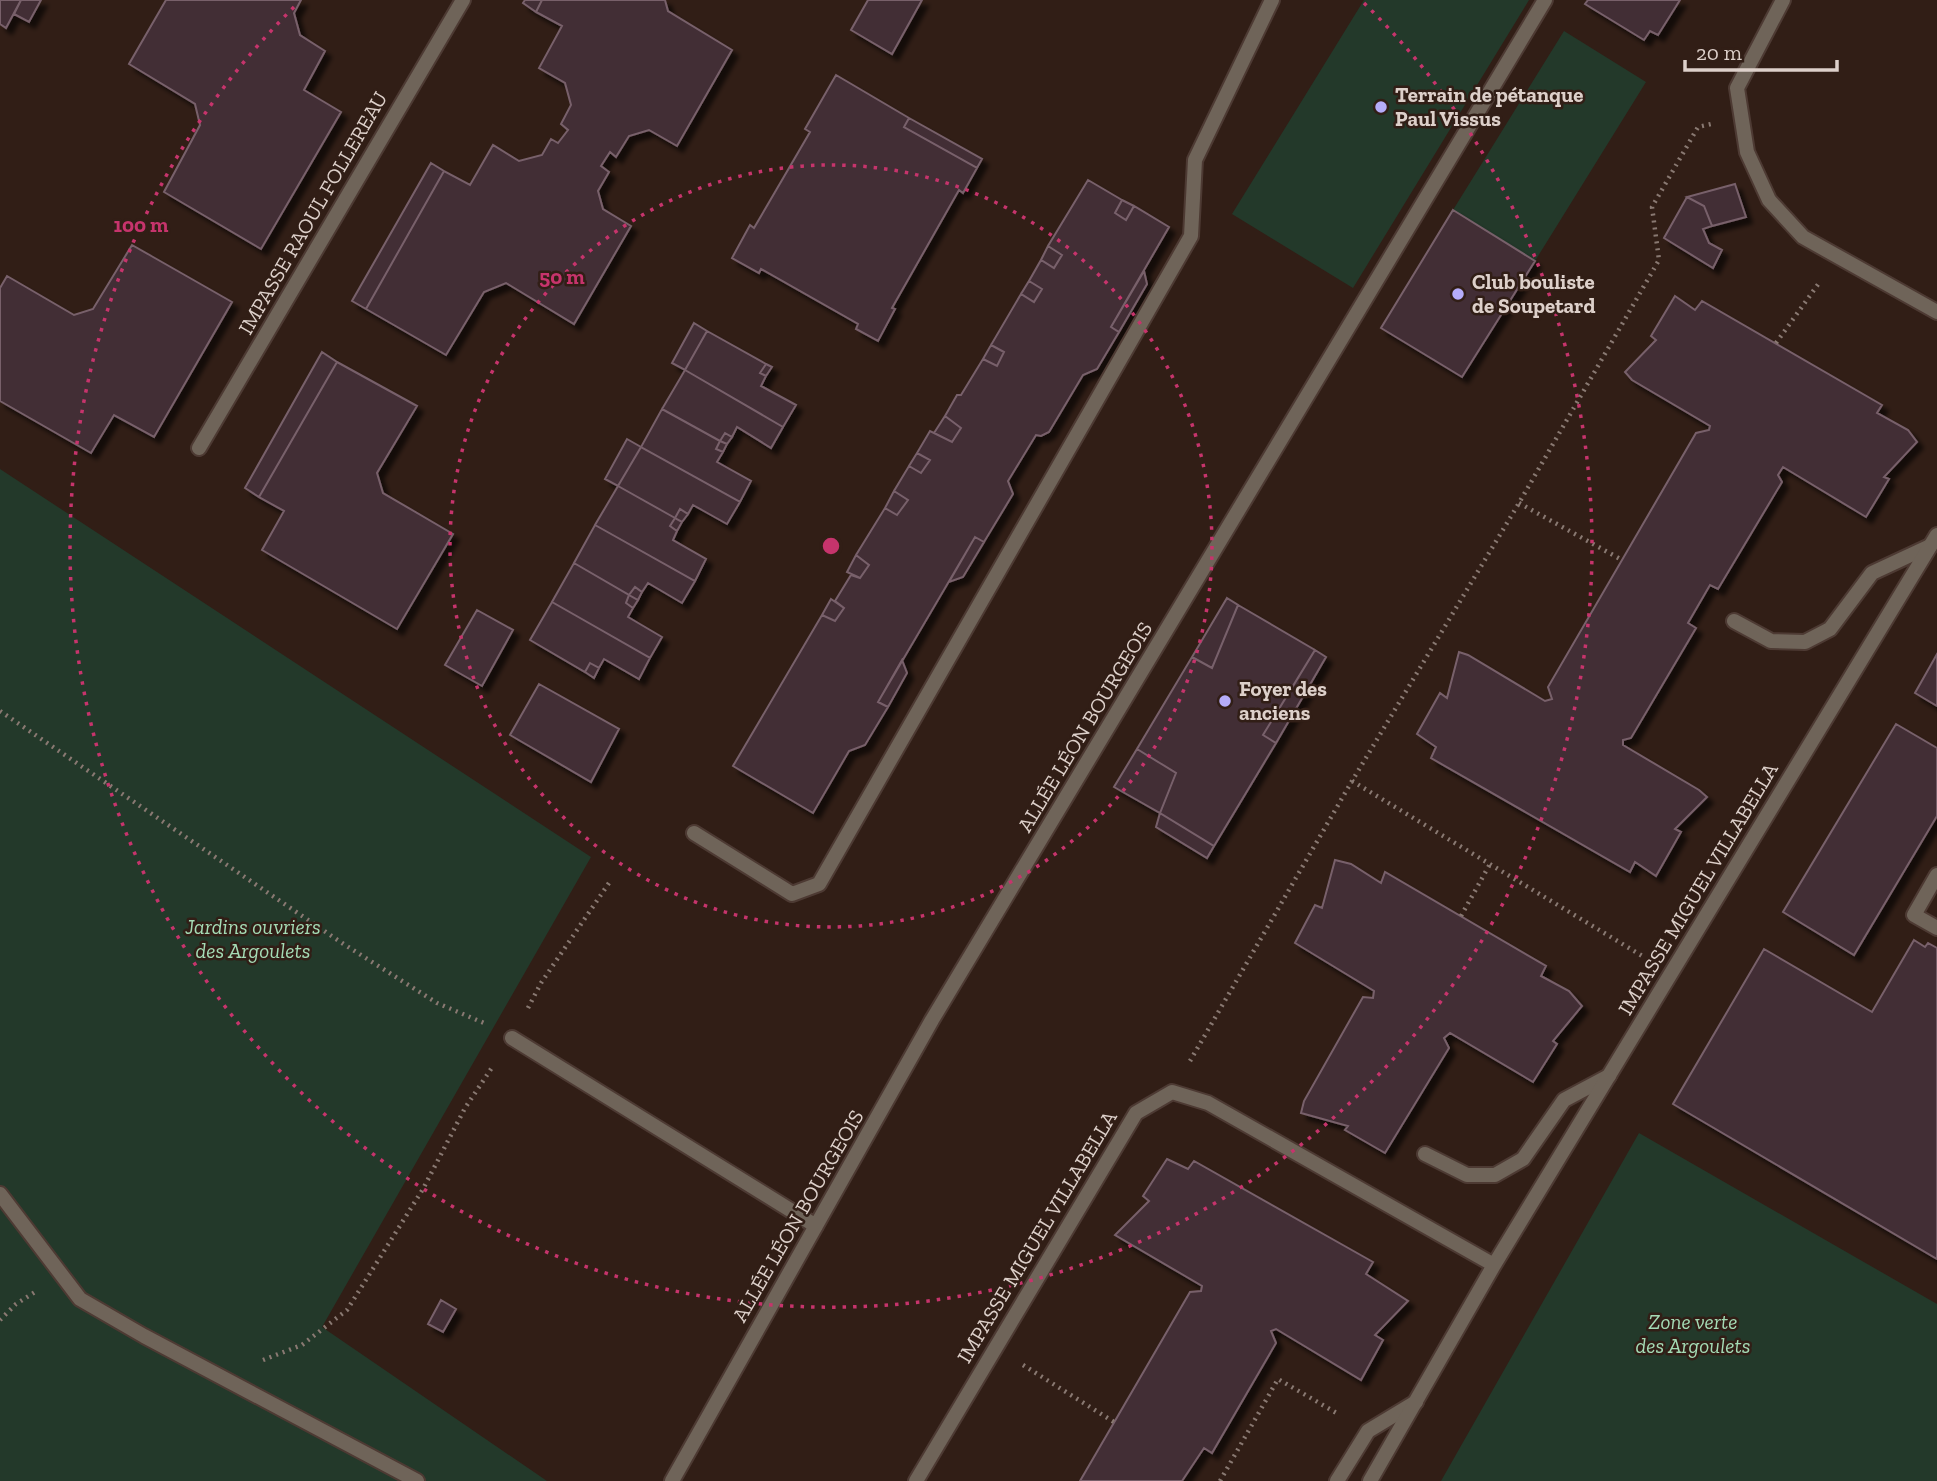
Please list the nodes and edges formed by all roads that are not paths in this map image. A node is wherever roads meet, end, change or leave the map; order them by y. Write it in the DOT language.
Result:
graph roads {
  1 [pos="463,0"];
  2 [pos="1272,0"];
  3 [pos="1545,0"];
  4 [pos="1783,0"];
  5 [pos="1937,312"];
  6 [pos="199,448"];
  7 [pos="1933,540"];
  8 [pos="1734,621"];
  9 [pos="694,833"];
  10 [pos="1937,875"];
  11 [pos="1937,928"];
  12 [pos="512,1038"];
  13 [pos="1609,1076"];
  14 [pos="1425,1154"];
  15 [pos="0,1194"];
  16 [pos="816,1226"];
  17 [pos="1494,1265"];
  18 [pos="1416,1402"];
  19 [pos="417,1481"];
  20 [pos="672,1481"];
  21 [pos="916,1481"];
  22 [pos="1336,1481"];
  23 [pos="1370,1481"];
  1 -- 6 [label="street, IMPASSE RAOUL FOLLEREAU"];
  2 -- 9 [label="street"];
  3 -- 16 [label="street, ALLÉE LÉON BOURGEOIS"];
  4 -- 5 [label="street"];
  7 -- 8 [label="street"];
  7 -- 13 [label="street, IMPASSE MIGUEL VILLABELLA"];
  10 -- 11 [label="street"];
  12 -- 16 [label="street"];
  13 -- 14 [label="street"];
  13 -- 17 [label="street, IMPASSE MIGUEL VILLABELLA"];
  15 -- 19 [label="street"];
  16 -- 20 [label="street, ALLÉE LÉON BOURGEOIS"];
  17 -- 18 [label="street, IMPASSE MIGUEL VILLABELLA"];
  17 -- 21 [label="street, IMPASSE MIGUEL VILLABELLA"];
  18 -- 22 [label="street"];
  18 -- 23 [label="street, IMPASSE MIGUEL VILLABELLA"];
}
